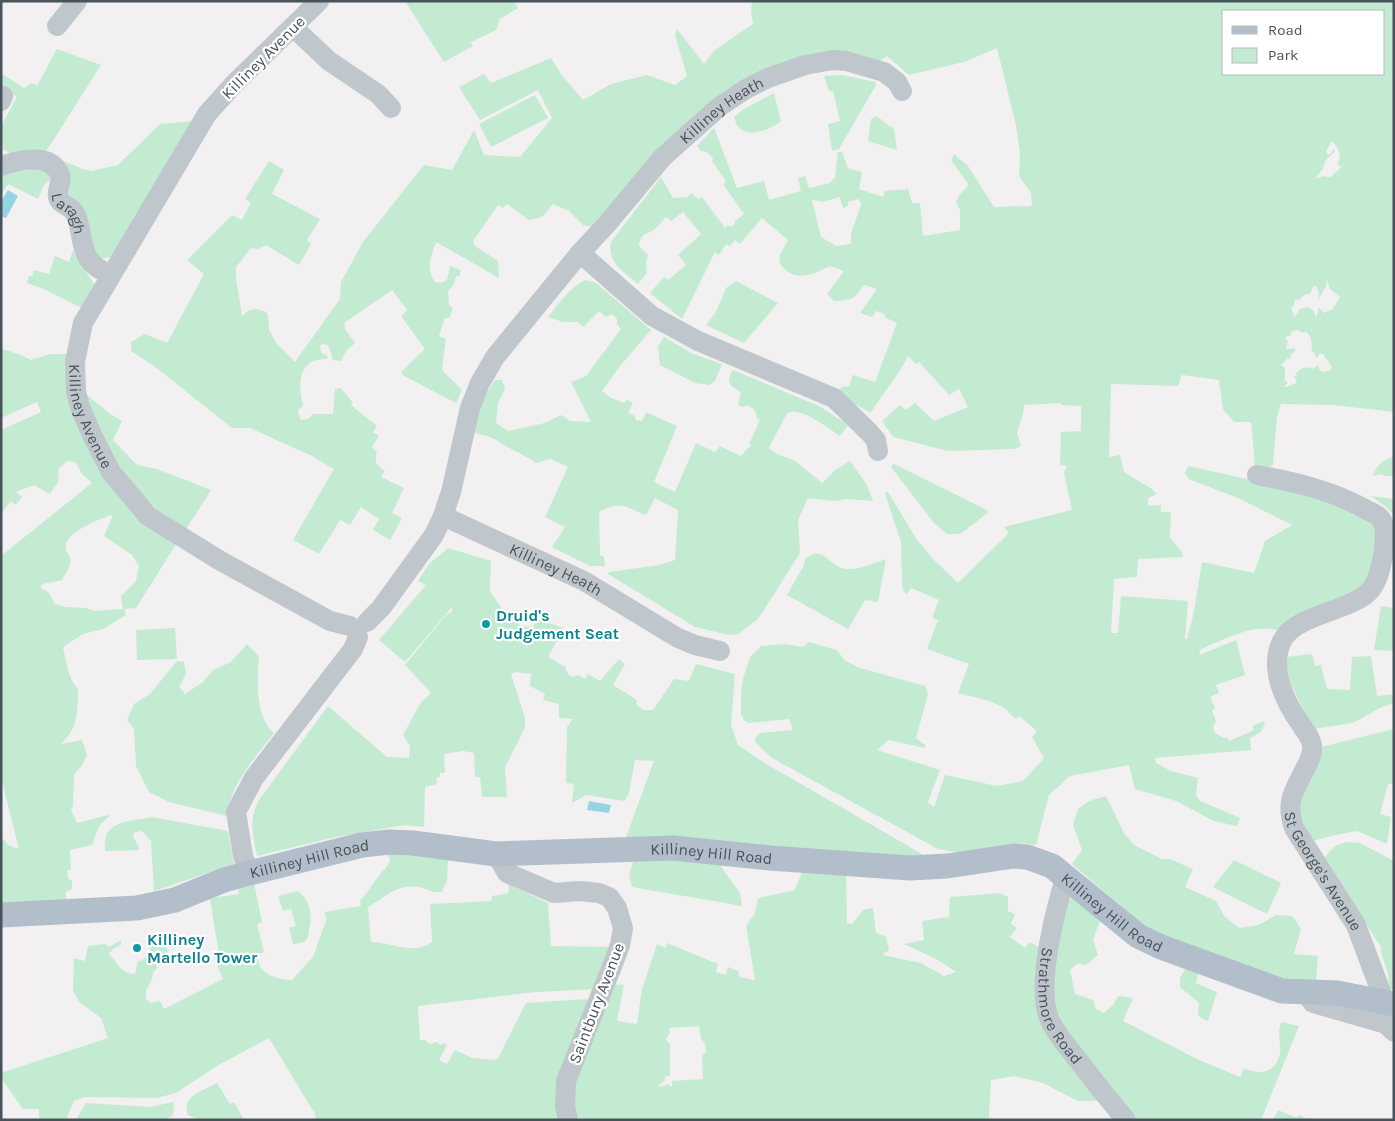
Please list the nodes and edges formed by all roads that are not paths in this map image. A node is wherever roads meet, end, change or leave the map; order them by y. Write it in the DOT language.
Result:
graph roads {
  1 [pos="77,1"];
  2 [pos="319,1"];
  3 [pos="57,26"];
  4 [pos="293,27"];
  5 [pos="902,91"];
  6 [pos="391,108"];
  7 [pos="1,166"];
  8 [pos="580,253"];
  9 [pos="111,275"];
  10 [pos="878,450"];
  11 [pos="1257,475"];
  12 [pos="443,516"];
  13 [pos="359,628"];
  14 [pos="720,651"];
  15 [pos="496,854"];
  16 [pos="249,873"];
  17 [pos="1066,876"];
  18 [pos="1,915"];
  19 [pos="1305,992"];
  20 [pos="1388,1003"];
  21 [pos="1394,1032"];
  22 [pos="568,1120"];
  23 [pos="1126,1120"];
  1 -- 3 [label="street"];
  2 -- 4 [label="street, Killiney Avenue"];
  4 -- 6 [label="street"];
  4 -- 9 [label="street, Killiney Avenue"];
  5 -- 8 [label="street, Killiney Heath"];
  7 -- 9 [label="street, Laragh"];
  8 -- 10 [label="street"];
  8 -- 12 [label="street, Killiney Heath"];
  9 -- 13 [label="street, Killiney Avenue"];
  11 -- 20 [label="street, St George's Avenue"];
  12 -- 13 [label="street, Killiney Heath"];
  12 -- 14 [label="street, Killiney Heath"];
  13 -- 16 [label="street, Killiney Heath"];
  15 -- 16 [label="main road, Killiney Hill Road"];
  15 -- 17 [label="main road, Killiney Hill Road"];
  15 -- 22 [label="street, Saintbury Avenue"];
  16 -- 18 [label="main road, Killiney Hill Road"];
  17 -- 19 [label="main road, Killiney Hill Road"];
  17 -- 23 [label="street, Strathmore Road"];
  19 -- 20 [label="main road, Killiney Hill Road"];
  19 -- 21 [label="street"];
}
